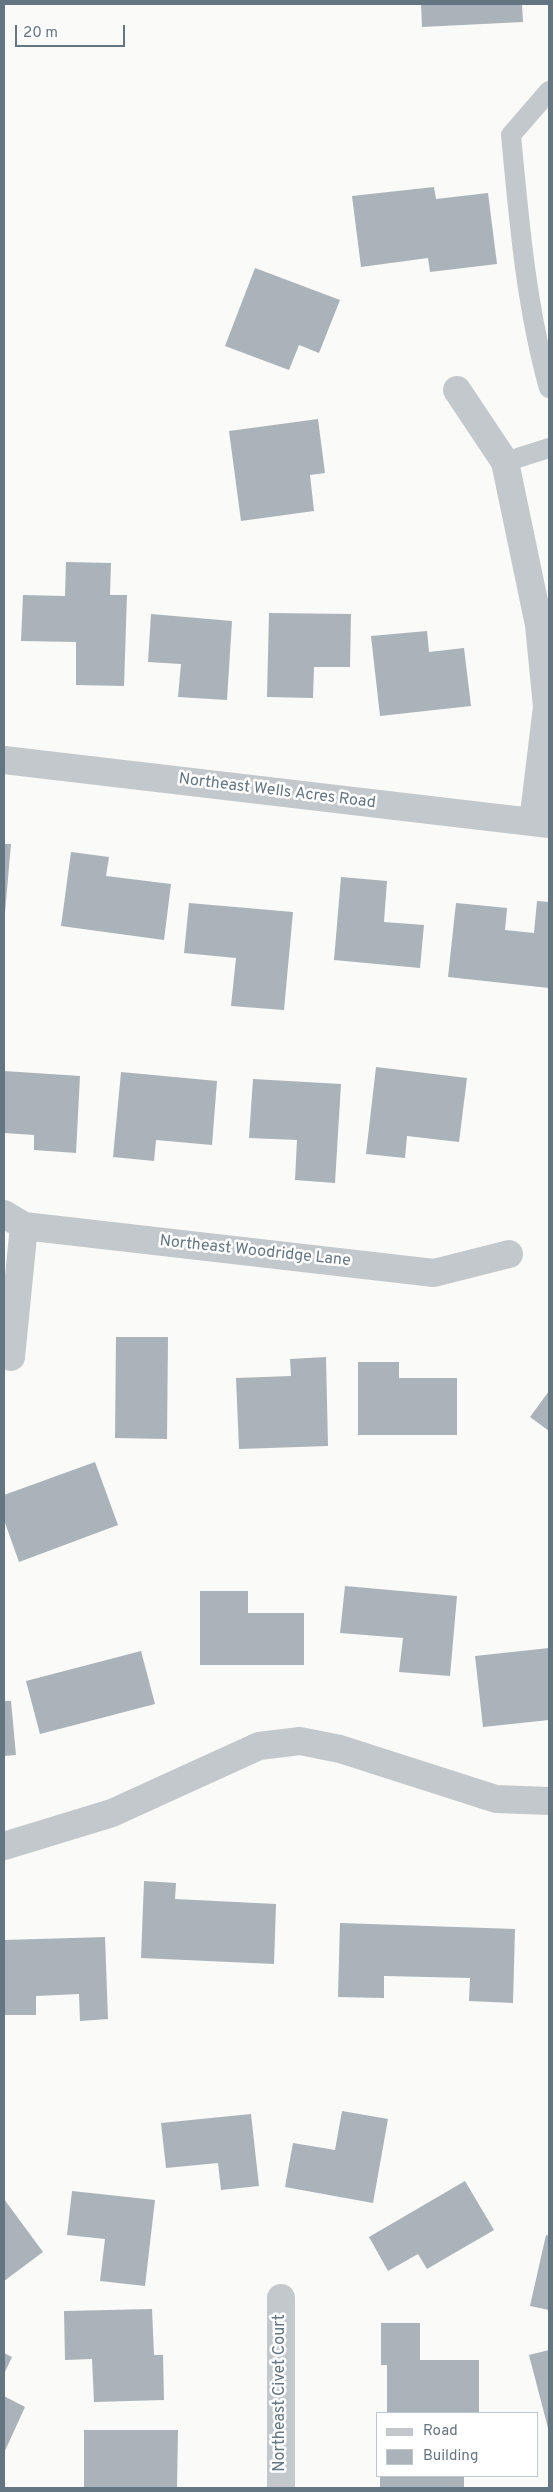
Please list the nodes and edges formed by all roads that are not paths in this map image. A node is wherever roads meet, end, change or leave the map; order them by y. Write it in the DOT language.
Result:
graph roads {
  1 [pos="549,91"];
  2 [pos="546,361"];
  3 [pos="549,388"];
  4 [pos="457,390"];
  5 [pos="549,448"];
  6 [pos="505,462"];
  7 [pos="4,760"];
  8 [pos="541,823"];
  9 [pos="14,1220"];
  10 [pos="509,1254"];
  11 [pos="12,1357"];
  12 [pos="549,1801"];
  13 [pos="4,1846"];
  14 [pos="281,2298"];
  15 [pos="281,2488"];
  1 -- 2 [label="lane"];
  2 -- 3 [label="lane"];
  4 -- 6 [label="street"];
  5 -- 6 [label="lane"];
  6 -- 8 [label="street"];
  7 -- 8 [label="street, Northeast Wells Acres Road"];
  9 -- 10 [label="street, Northeast Woodridge Lane"];
  9 -- 11 [label="street"];
  12 -- 13 [label="street"];
  14 -- 15 [label="street, Northeast Civet Court"];
}
